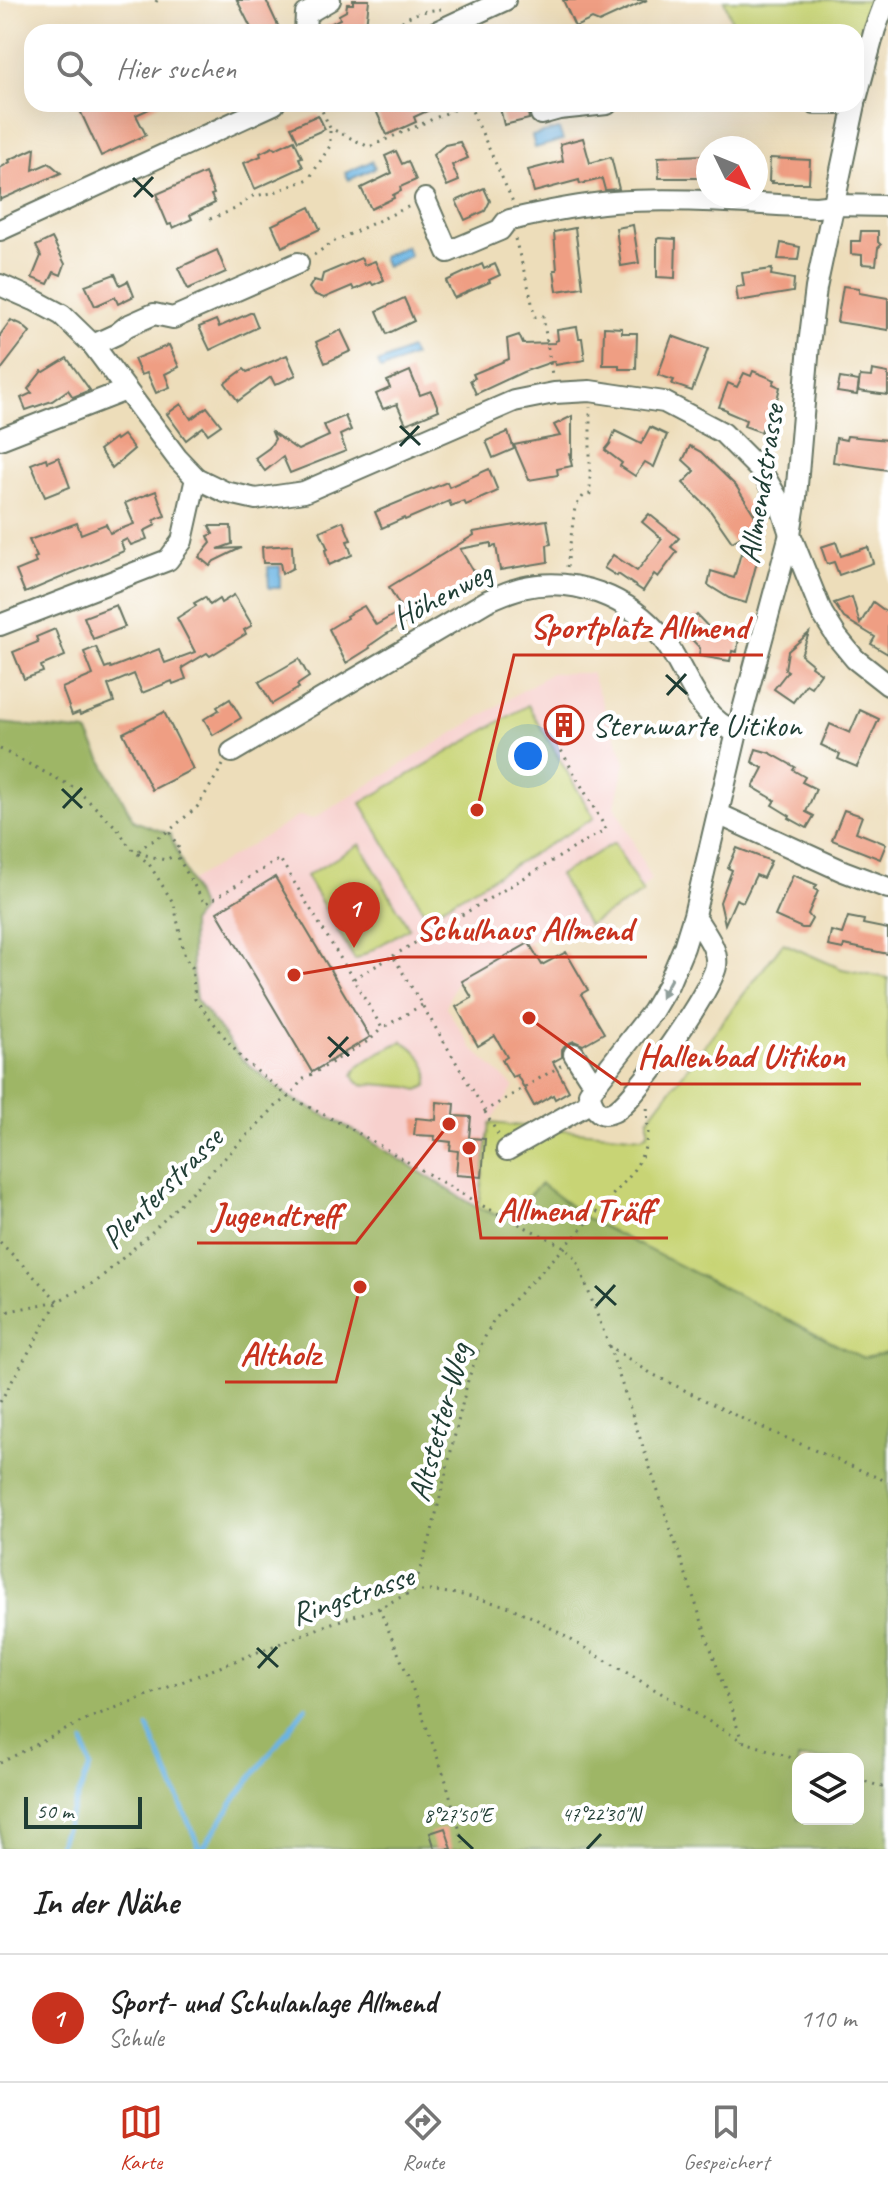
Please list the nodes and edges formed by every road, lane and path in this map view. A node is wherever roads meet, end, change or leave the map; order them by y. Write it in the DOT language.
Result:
graph roads {
  1 [pos="330,0"];
  2 [pos="505,0"];
  3 [pos="886,3"];
  4 [pos="449,8"];
  5 [pos="305,24"];
  6 [pos="398,24"];
  7 [pos="453,24"];
  8 [pos="864,69"];
  9 [pos="257,112"];
  10 [pos="323,112"];
  11 [pos="450,112"];
  12 [pos="472,112"];
  13 [pos="548,112"];
  14 [pos="853,112"];
  15 [pos="541,114"];
  16 [pos="330,128"];
  17 [pos="425,199"];
  18 [pos="834,205"];
  19 [pos="888,206"];
  20 [pos="210,219"];
  21 [pos="515,219"];
  22 [pos="0,230"];
  23 [pos="298,263"];
  24 [pos="0,285"];
  25 [pos="93,345"];
  26 [pos="126,390"];
  27 [pos="590,391"];
  28 [pos="554,393"];
  29 [pos="0,439"];
  30 [pos="196,478"];
  31 [pos="790,534"];
  32 [pos="565,585"];
  33 [pos="0,625"];
  34 [pos="888,685"];
  35 [pos="737,732"];
  36 [pos="558,745"];
  37 [pos="0,749"];
  38 [pos="232,752"];
  39 [pos="718,814"];
  40 [pos="169,831"];
  41 [pos="138,853"];
  42 [pos="176,854"];
  43 [pos="888,888"];
  44 [pos="694,915"];
  45 [pos="393,956"];
  46 [pos="353,979"];
  47 [pos="422,1005"];
  48 [pos="382,1028"];
  49 [pos="575,1056"];
  50 [pos="642,1081"];
  51 [pos="596,1082"];
  52 [pos="289,1097"];
  53 [pos="591,1102"];
  54 [pos="485,1111"];
  55 [pos="507,1150"];
  56 [pos="0,1242"];
  57 [pos="565,1247"];
  58 [pos="58,1301"];
  59 [pos="0,1313"];
  60 [pos="609,1346"];
  61 [pos="0,1402"];
  62 [pos="888,1482"];
  63 [pos="413,1591"];
  64 [pos="379,1608"];
  65 [pos="742,1741"];
  66 [pos="792,1758"];
  67 [pos="0,1763"];
  68 [pos="864,1781"];
  69 [pos="888,1786"];
  70 [pos="465,1849"];
  1 -- 5 [label="street"];
  2 -- 7 [label="street"];
  3 -- 8 [label="street, Allmendstrasse"];
  4 -- 6 [label="path"];
  9 -- 22 [label="street"];
  10 -- 16 [label="path"];
  11 -- 16 [label="path"];
  12 -- 21 [label="path"];
  13 -- 15 [label="street"];
  14 -- 18 [label="street, Allmendstrasse"];
  16 -- 20 [label="path"];
  17 -- 21 [label="street"];
  17 -- 23 [label="path"];
  18 -- 19 [label="street"];
  18 -- 21 [label="street"];
  18 -- 31 [label="street, Allmendstrasse"];
  21 -- 28 [label="path"];
  23 -- 25 [label="street"];
  24 -- 25 [label="street"];
  25 -- 26 [label="street"];
  26 -- 29 [label="street"];
  26 -- 30 [label="street"];
  27 -- 28 [label="street"];
  27 -- 31 [label="street"];
  27 -- 32 [label="path"];
  28 -- 30 [label="street"];
  30 -- 33 [label="street"];
  31 -- 34 [label="street"];
  31 -- 35 [label="street, Allmendstrasse"];
  32 -- 35 [label="street, Höhenweg"];
  32 -- 38 [label="street, Höhenweg"];
  35 -- 39 [label="street, Allmendstrasse"];
  36 -- 45 [label="path"];
  37 -- 41 [label="path"];
  38 -- 40 [label="path"];
  39 -- 43 [label="street"];
  39 -- 44 [label="street, Allmendstrasse"];
  40 -- 41 [label="path"];
  40 -- 42 [label="path"];
  41 -- 42 [label="path"];
  41 -- 52 [label="path"];
  42 -- 46 [label="path"];
  44 -- 50 [label="street"];
  44 -- 51 [label="street, Allmendstrasse, one-way"];
  45 -- 46 [label="path"];
  45 -- 47 [label="path"];
  46 -- 48 [label="path"];
  47 -- 48 [label="path, Plenterstrasse"];
  47 -- 54 [label="path"];
  48 -- 52 [label="path, Plenterstrasse"];
  49 -- 51 [label="street"];
  49 -- 54 [label="path"];
  50 -- 53 [label="street"];
  50 -- 57 [label="path, Altstetter-Weg"];
  51 -- 53 [label="street"];
  52 -- 57 [label="path"];
  52 -- 58 [label="path, Plenterstrasse"];
  53 -- 55 [label="street"];
  54 -- 55 [label="path"];
  56 -- 58 [label="path"];
  57 -- 60 [label="path"];
  57 -- 63 [label="path, Altstetter-Weg"];
  58 -- 59 [label="path, Plenterstrasse"];
  58 -- 61 [label="path"];
  60 -- 62 [label="path"];
  60 -- 65 [label="path"];
  63 -- 64 [label="path, Ringstrasse"];
  63 -- 65 [label="path, Ringstrasse"];
  64 -- 67 [label="path, Ringstrasse"];
  64 -- 70 [label="path"];
  65 -- 66 [label="path, Ringstrasse"];
  68 -- 69 [label="path"];
}
